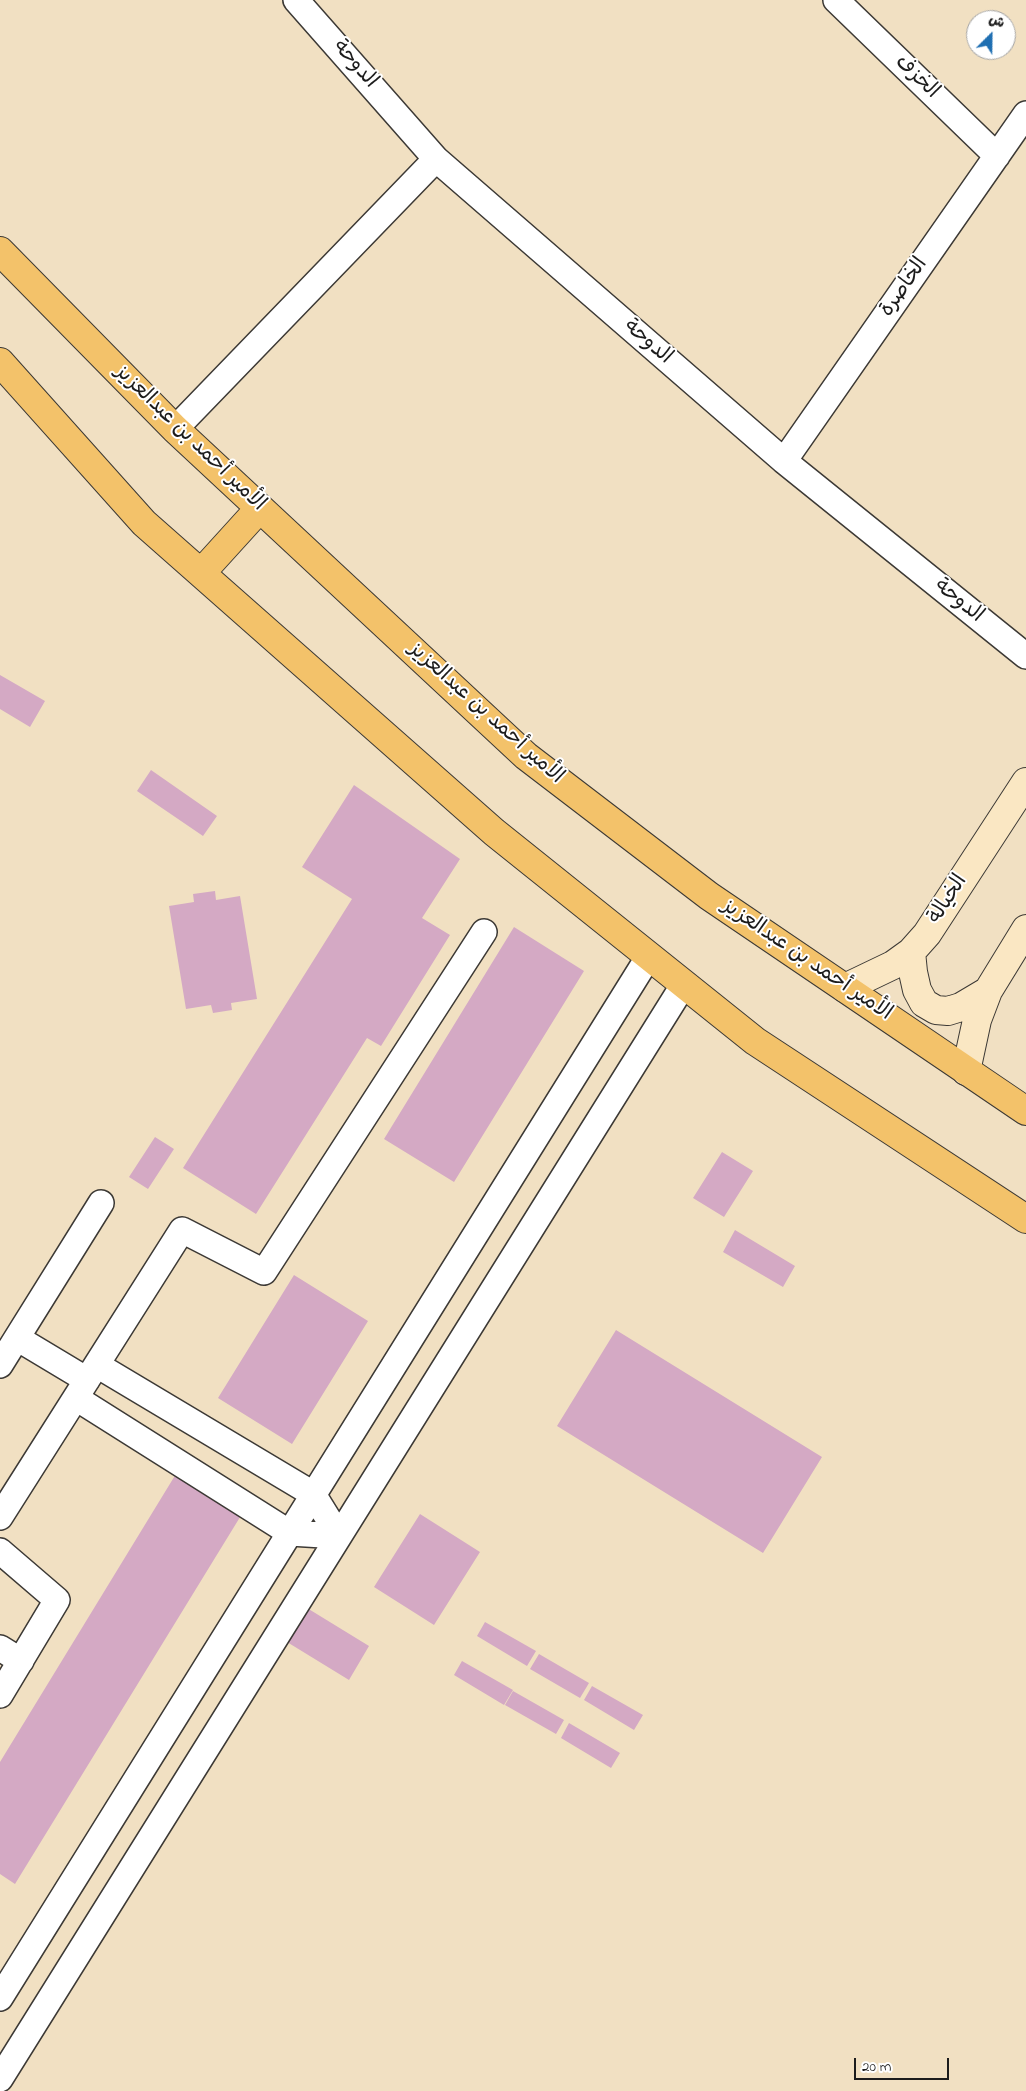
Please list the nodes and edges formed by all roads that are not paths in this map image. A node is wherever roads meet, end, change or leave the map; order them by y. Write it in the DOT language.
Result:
graph roads {
  1 [pos="296,0"];
  2 [pos="836,0"];
  3 [pos="1026,114"];
  4 [pos="997,156"];
  5 [pos="436,159"];
  6 [pos="0,251"];
  7 [pos="0,362"];
  8 [pos="175,429"];
  9 [pos="784,461"];
  10 [pos="260,508"];
  11 [pos="201,573"];
  12 [pos="1026,656"];
  13 [pos="1026,782"];
  14 [pos="1026,929"];
  15 [pos="484,932"];
  16 [pos="911,952"];
  17 [pos="649,956"];
  18 [pos="684,984"];
  19 [pos="845,988"];
  20 [pos="988,991"];
  21 [pos="966,1071"];
  22 [pos="1026,1111"];
  23 [pos="102,1203"];
  24 [pos="1026,1219"];
  25 [pos="17,1338"];
  26 [pos="0,1365"];
  27 [pos="86,1381"];
  28 [pos="314,1494"];
  29 [pos="0,1517"];
  30 [pos="290,1533"];
  31 [pos="339,1536"];
  32 [pos="0,1551"];
  33 [pos="10,1654"];
  34 [pos="0,1695"];
  35 [pos="0,1998"];
  36 [pos="0,2079"];
  1 -- 5 [label="street, الدوحة"];
  2 -- 4 [label="street, الخزف"];
  3 -- 4 [label="street, الخاصرة"];
  4 -- 9 [label="street, الخاصرة"];
  5 -- 8 [label="street"];
  5 -- 9 [label="street, الدوحة"];
  6 -- 8 [label="main road, الأمير أحمد بن عبدالعزيز"];
  7 -- 11 [label="main road"];
  8 -- 10 [label="main road, الأمير أحمد بن عبدالعزيز"];
  9 -- 12 [label="street, الدوحة"];
  10 -- 11 [label="main road"];
  10 -- 19 [label="main road, الأمير أحمد بن عبدالعزيز"];
  11 -- 17 [label="main road"];
  13 -- 16 [label="street, الخيالة"];
  14 -- 20 [label="street"];
  15 -- 27 [label="street"];
  16 -- 19 [label="street, الخيالة"];
  16 -- 20 [label="street"];
  17 -- 18 [label="main road"];
  17 -- 28 [label="street"];
  18 -- 24 [label="main road"];
  18 -- 31 [label="street"];
  19 -- 21 [label="main road, الأمير أحمد بن عبدالعزيز"];
  20 -- 21 [label="street"];
  21 -- 22 [label="main road, الأمير أحمد بن عبدالعزيز"];
  23 -- 25 [label="street"];
  25 -- 26 [label="street"];
  25 -- 27 [label="street"];
  27 -- 28 [label="street"];
  27 -- 29 [label="street"];
  27 -- 30 [label="street"];
  28 -- 30 [label="street"];
  28 -- 31 [label="street"];
  30 -- 31 [label="street"];
  30 -- 35 [label="street"];
  31 -- 36 [label="street"];
  32 -- 33 [label="street"];
  33 -- 34 [label="street"];
}
